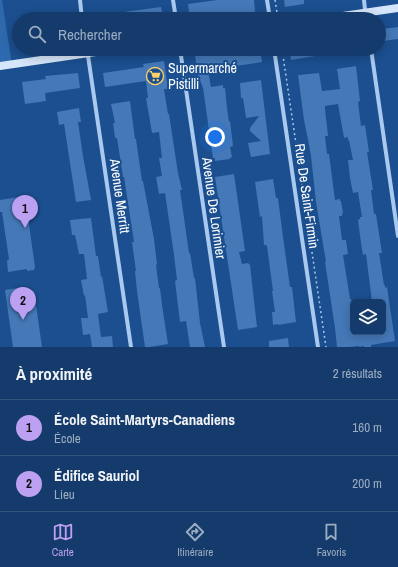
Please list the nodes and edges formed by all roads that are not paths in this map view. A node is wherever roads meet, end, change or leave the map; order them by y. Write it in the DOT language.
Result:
graph roads {
  1 [pos="80,0"];
  2 [pos="173,0"];
  3 [pos="267,0"];
  4 [pos="364,0"];
  5 [pos="398,8"];
  6 [pos="81,12"];
  7 [pos="175,12"];
  8 [pos="269,12"];
  9 [pos="366,12"];
  10 [pos="382,12"];
  11 [pos="58,56"];
  12 [pos="88,56"];
  13 [pos="181,56"];
  14 [pos="275,56"];
  15 [pos="372,56"];
  16 [pos="0,66"];
  17 [pos="398,236"];
  18 [pos="131,347"];
  19 [pos="224,347"];
  20 [pos="318,347"];
  1 -- 6 [label="street"];
  2 -- 7 [label="street"];
  3 -- 8 [label="street"];
  4 -- 9 [label="street"];
  5 -- 10 [label="main road"];
  11 -- 16 [label="main road"];
  12 -- 18 [label="street, Avenue Merritt"];
  13 -- 19 [label="street, Avenue De Lorimier"];
  14 -- 20 [label="street, Rue De Saint-Firmin"];
  15 -- 17 [label="street"];
}
